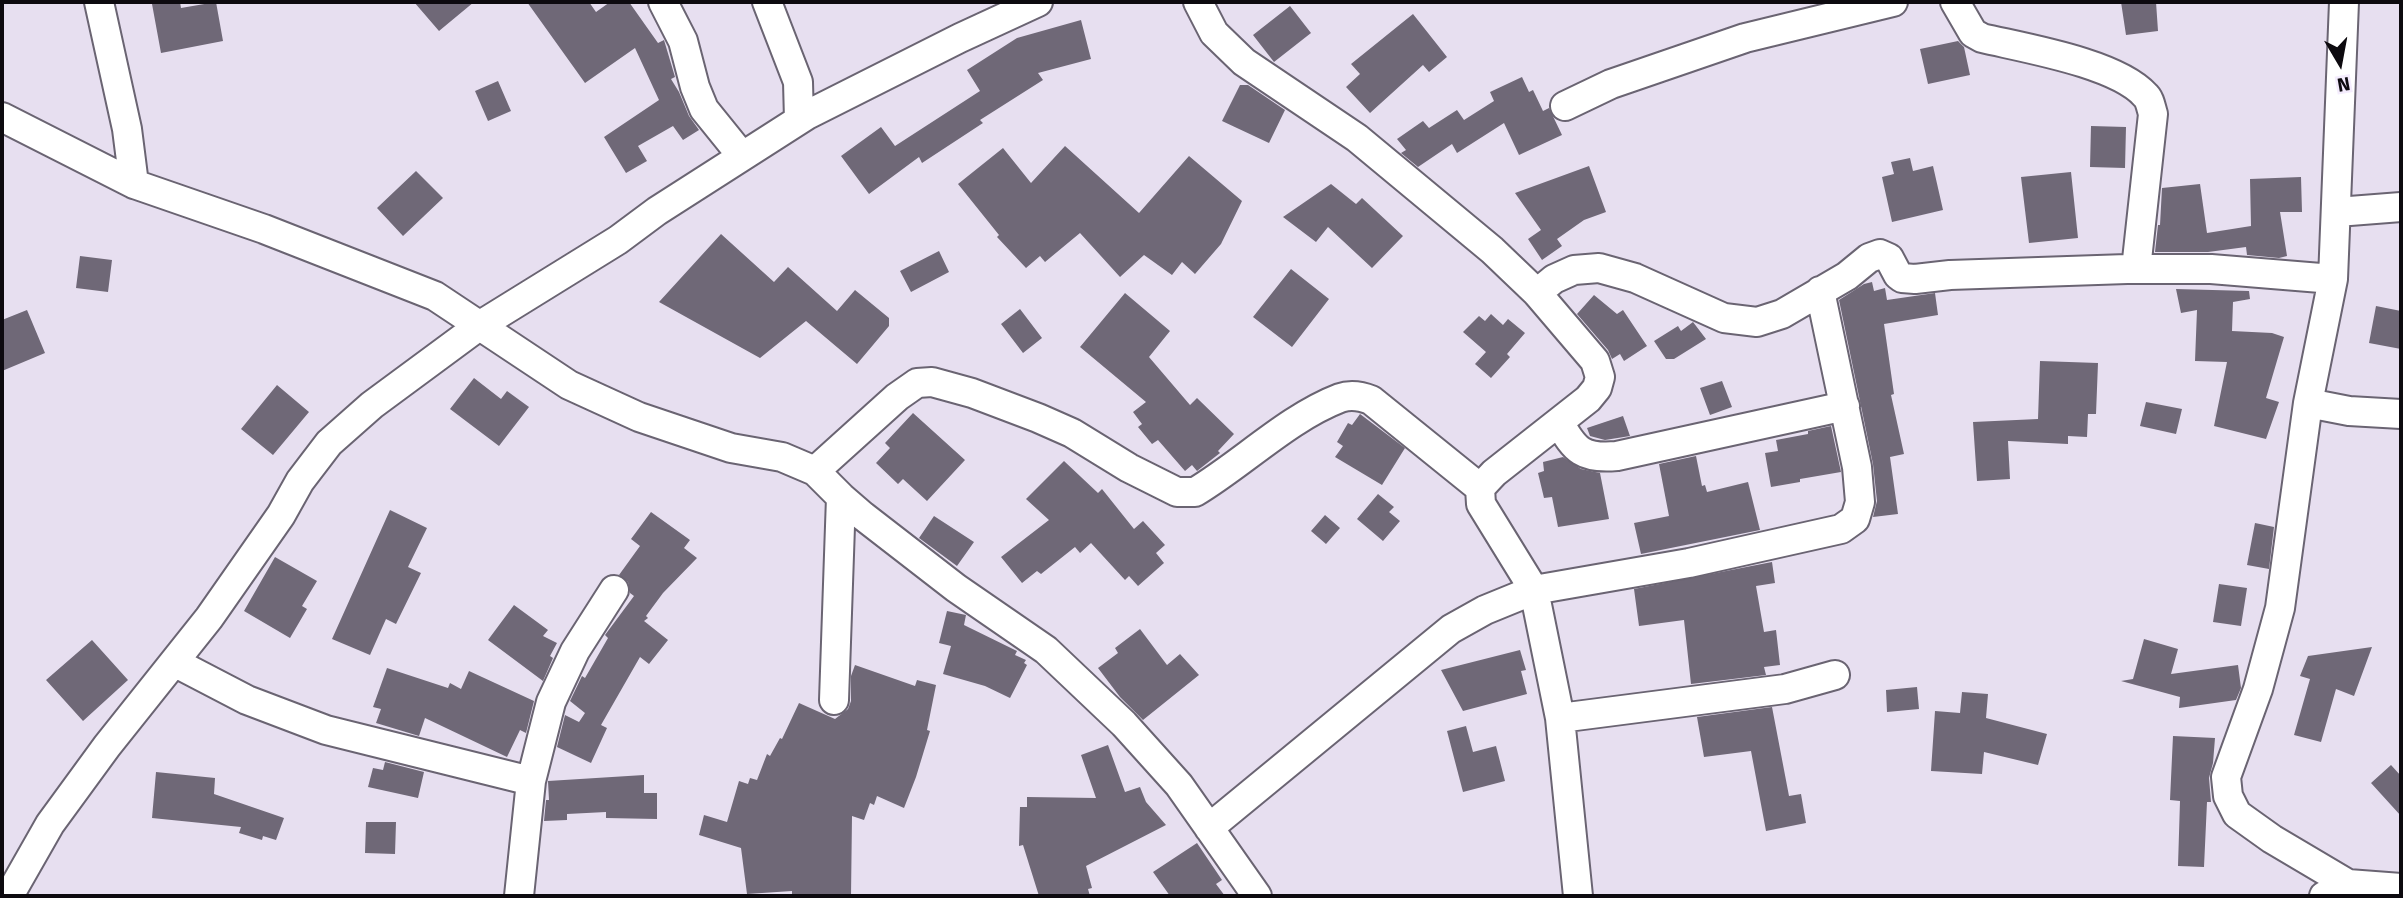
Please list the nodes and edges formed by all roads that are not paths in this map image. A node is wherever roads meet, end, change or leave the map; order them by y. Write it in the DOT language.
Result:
graph roads {
  1 [pos="99,2"];
  2 [pos="663,2"];
  3 [pos="767,2"];
  4 [pos="1038,2"];
  5 [pos="1198,2"];
  6 [pos="1893,2"];
  7 [pos="1955,2"];
  8 [pos="2344,2"];
  9 [pos="798,82"];
  10 [pos="841,97"];
  11 [pos="1565,106"];
  12 [pos="2,117"];
  13 [pos="799,120"];
  14 [pos="742,156"];
  15 [pos="134,184"];
  16 [pos="2401,207"];
  17 [pos="2337,212"];
  18 [pos="2136,269"];
  19 [pos="2333,279"];
  20 [pos="1820,291"];
  21 [pos="1537,293"];
  22 [pos="479,326"];
  23 [pos="2308,403"];
  24 [pos="1845,406"];
  25 [pos="2401,414"];
  26 [pos="1559,422"];
  27 [pos="815,471"];
  28 [pos="1480,488"];
  29 [pos="841,497"];
  30 [pos="614,590"];
  31 [pos="1534,590"];
  32 [pos="174,662"];
  33 [pos="1835,675"];
  34 [pos="834,700"];
  35 [pos="1560,718"];
  36 [pos="531,781"];
  37 [pos="1209,828"];
  38 [pos="2401,888"];
  39 [pos="2336,890"];
  40 [pos="9,896"];
  41 [pos="519,896"];
  42 [pos="1257,896"];
  43 [pos="1577,896"];
  1 -- 15 [label="street"];
  2 -- 14 [label="street"];
  3 -- 9 [label="street"];
  4 -- 10 [label="street"];
  5 -- 21 [label="street"];
  6 -- 11 [label="street"];
  7 -- 18 [label="street"];
  8 -- 17 [label="street"];
  9 -- 10 [label="street"];
  9 -- 13 [label="street"];
  10 -- 13 [label="street"];
  12 -- 15 [label="street"];
  13 -- 14 [label="street"];
  14 -- 22 [label="street"];
  15 -- 22 [label="street"];
  16 -- 17 [label="street"];
  17 -- 19 [label="street"];
  18 -- 19 [label="street"];
  18 -- 20 [label="street"];
  19 -- 23 [label="street"];
  20 -- 21 [label="street"];
  20 -- 24 [label="street"];
  21 -- 26 [label="street"];
  22 -- 27 [label="street"];
  22 -- 32 [label="street"];
  23 -- 25 [label="street"];
  23 -- 39 [label="street"];
  24 -- 26 [label="street"];
  24 -- 31 [label="street"];
  26 -- 28 [label="street"];
  27 -- 28 [label="street"];
  27 -- 29 [label="street"];
  28 -- 31 [label="street"];
  29 -- 34 [label="street"];
  29 -- 37 [label="street"];
  30 -- 36 [label="street"];
  31 -- 35 [label="street"];
  31 -- 37 [label="street"];
  32 -- 36 [label="street"];
  32 -- 40 [label="street"];
  33 -- 35 [label="street"];
  35 -- 43 [label="street"];
  36 -- 41 [label="street"];
  37 -- 42 [label="street"];
  38 -- 39 [label="street"];
}
